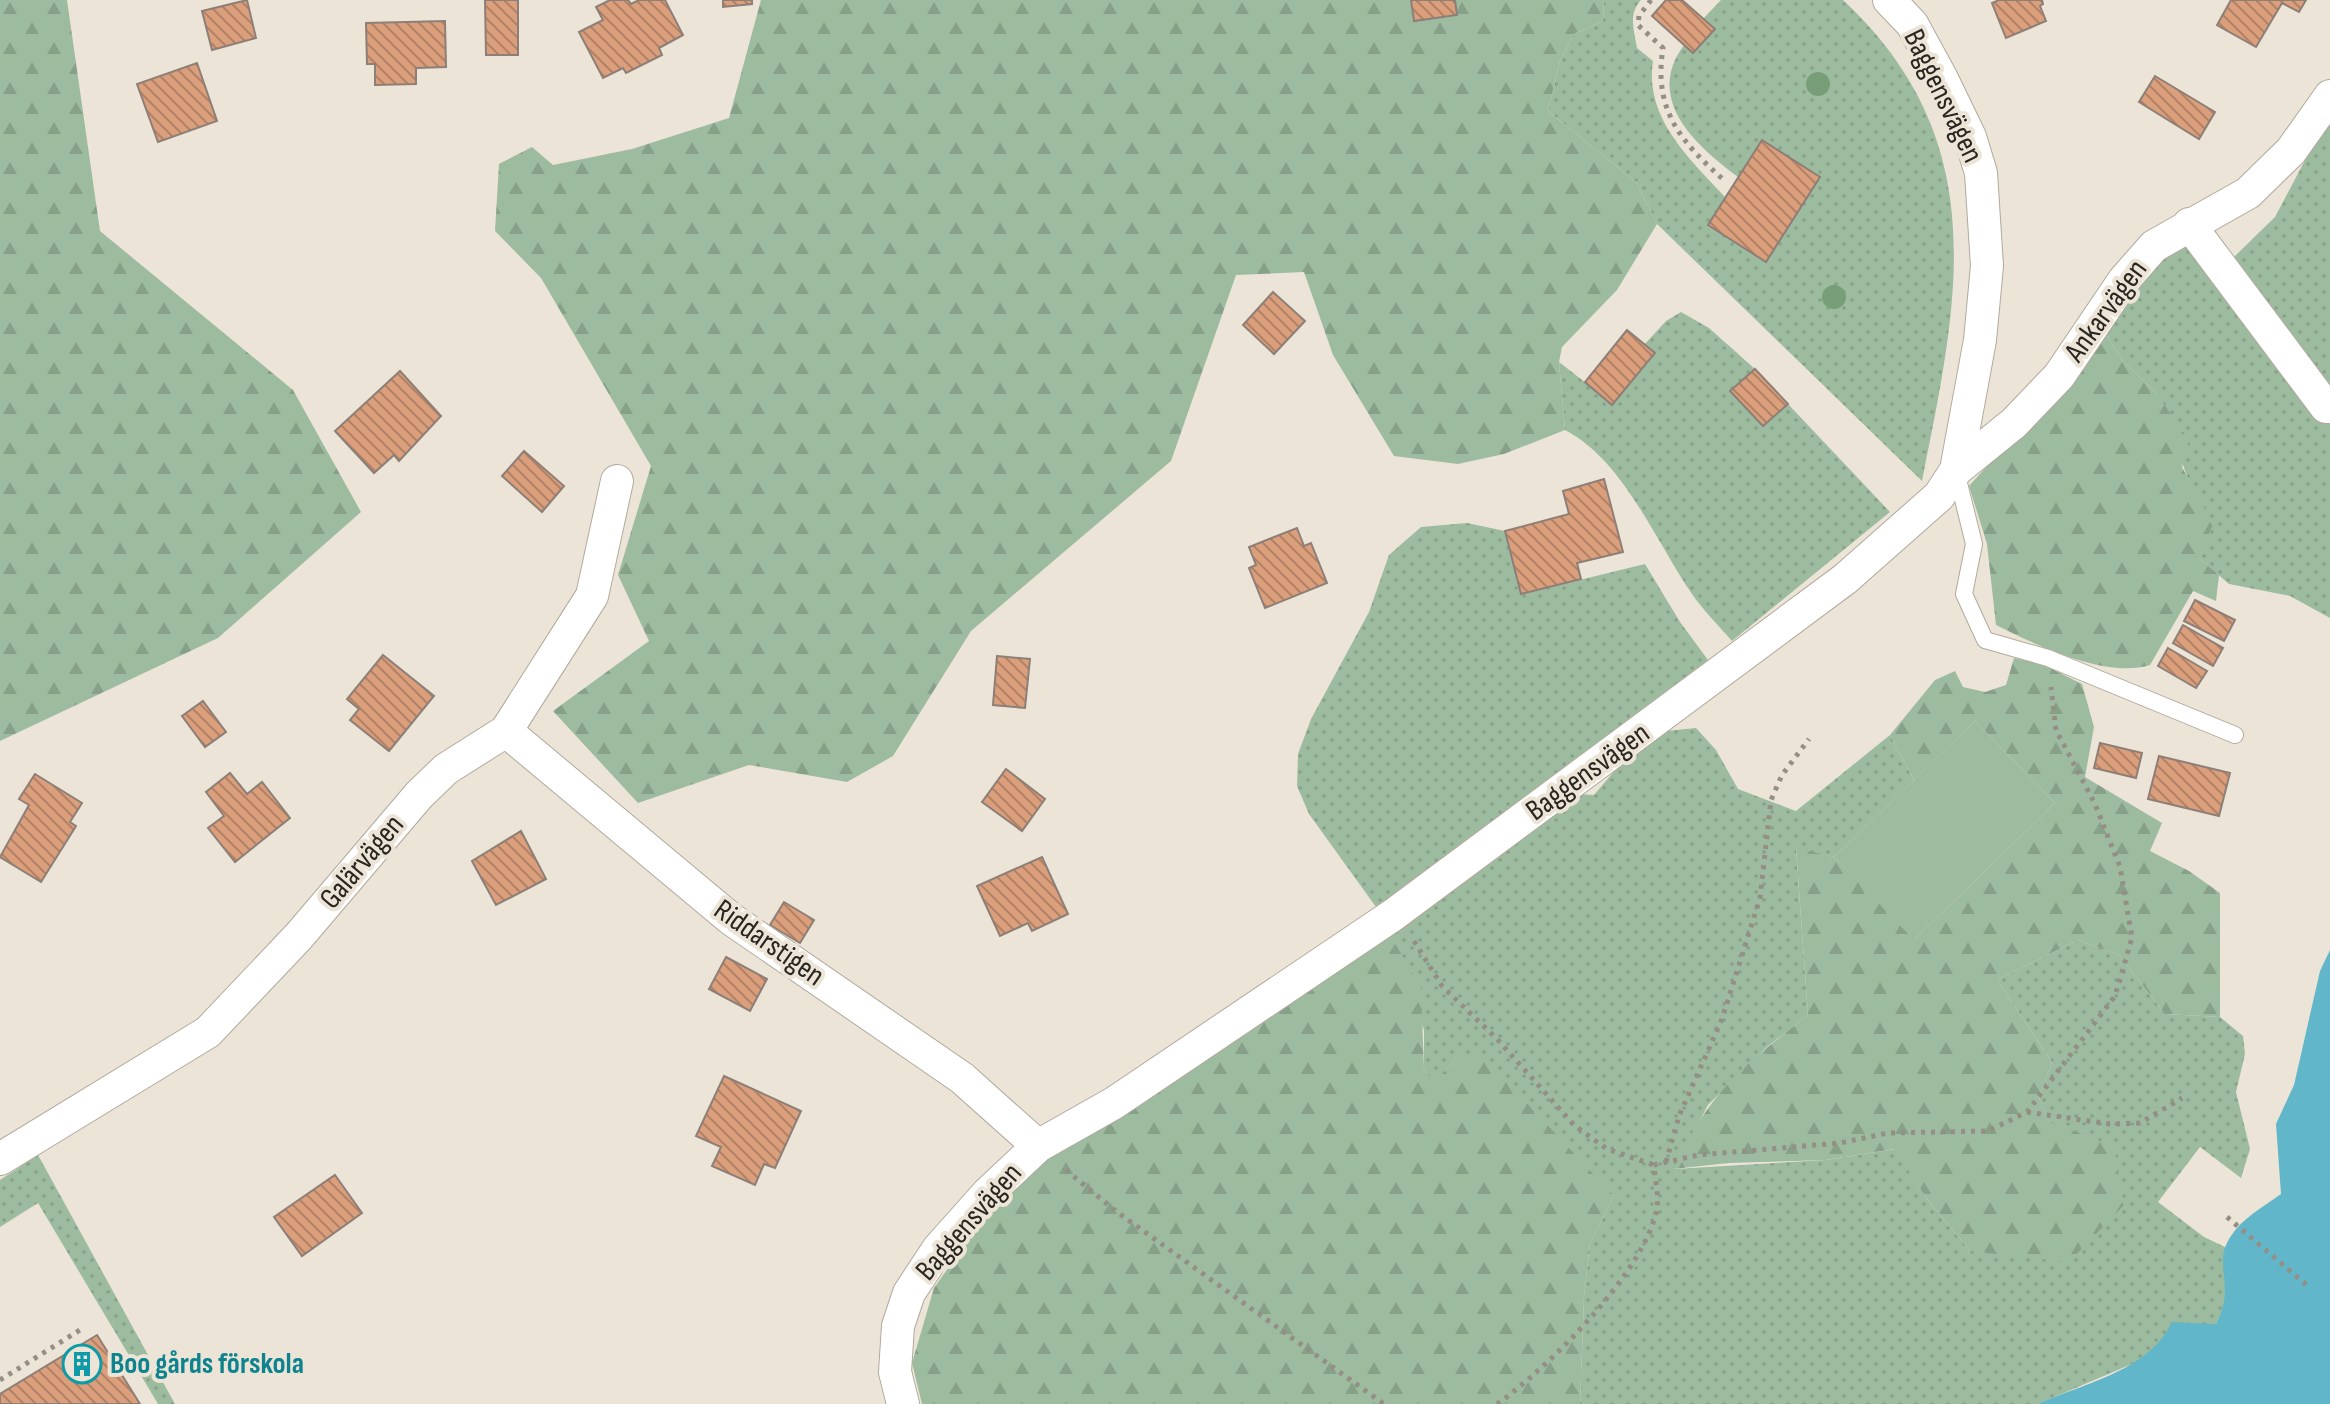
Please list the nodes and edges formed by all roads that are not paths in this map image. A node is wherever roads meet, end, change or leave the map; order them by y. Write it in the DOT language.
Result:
graph roads {
  1 [pos="1889,0"];
  2 [pos="2330,96"];
  3 [pos="2189,224"];
  4 [pos="2330,407"];
  5 [pos="1956,470"];
  6 [pos="617,481"];
  7 [pos="506,731"];
  8 [pos="2235,735"];
  9 [pos="1038,1146"];
  10 [pos="0,1159"];
  11 [pos="903,1404"];
  1 -- 5 [label="street, Baggensvägen"];
  2 -- 3 [label="street, Ankarvägen"];
  3 -- 4 [label="street"];
  3 -- 5 [label="street, Ankarvägen"];
  5 -- 8 [label="lane"];
  5 -- 9 [label="street, Baggensvägen"];
  6 -- 7 [label="street, Galärvägen"];
  7 -- 9 [label="street, Riddarstigen"];
  7 -- 10 [label="street, Galärvägen"];
  9 -- 11 [label="street, Baggensvägen"];
}
